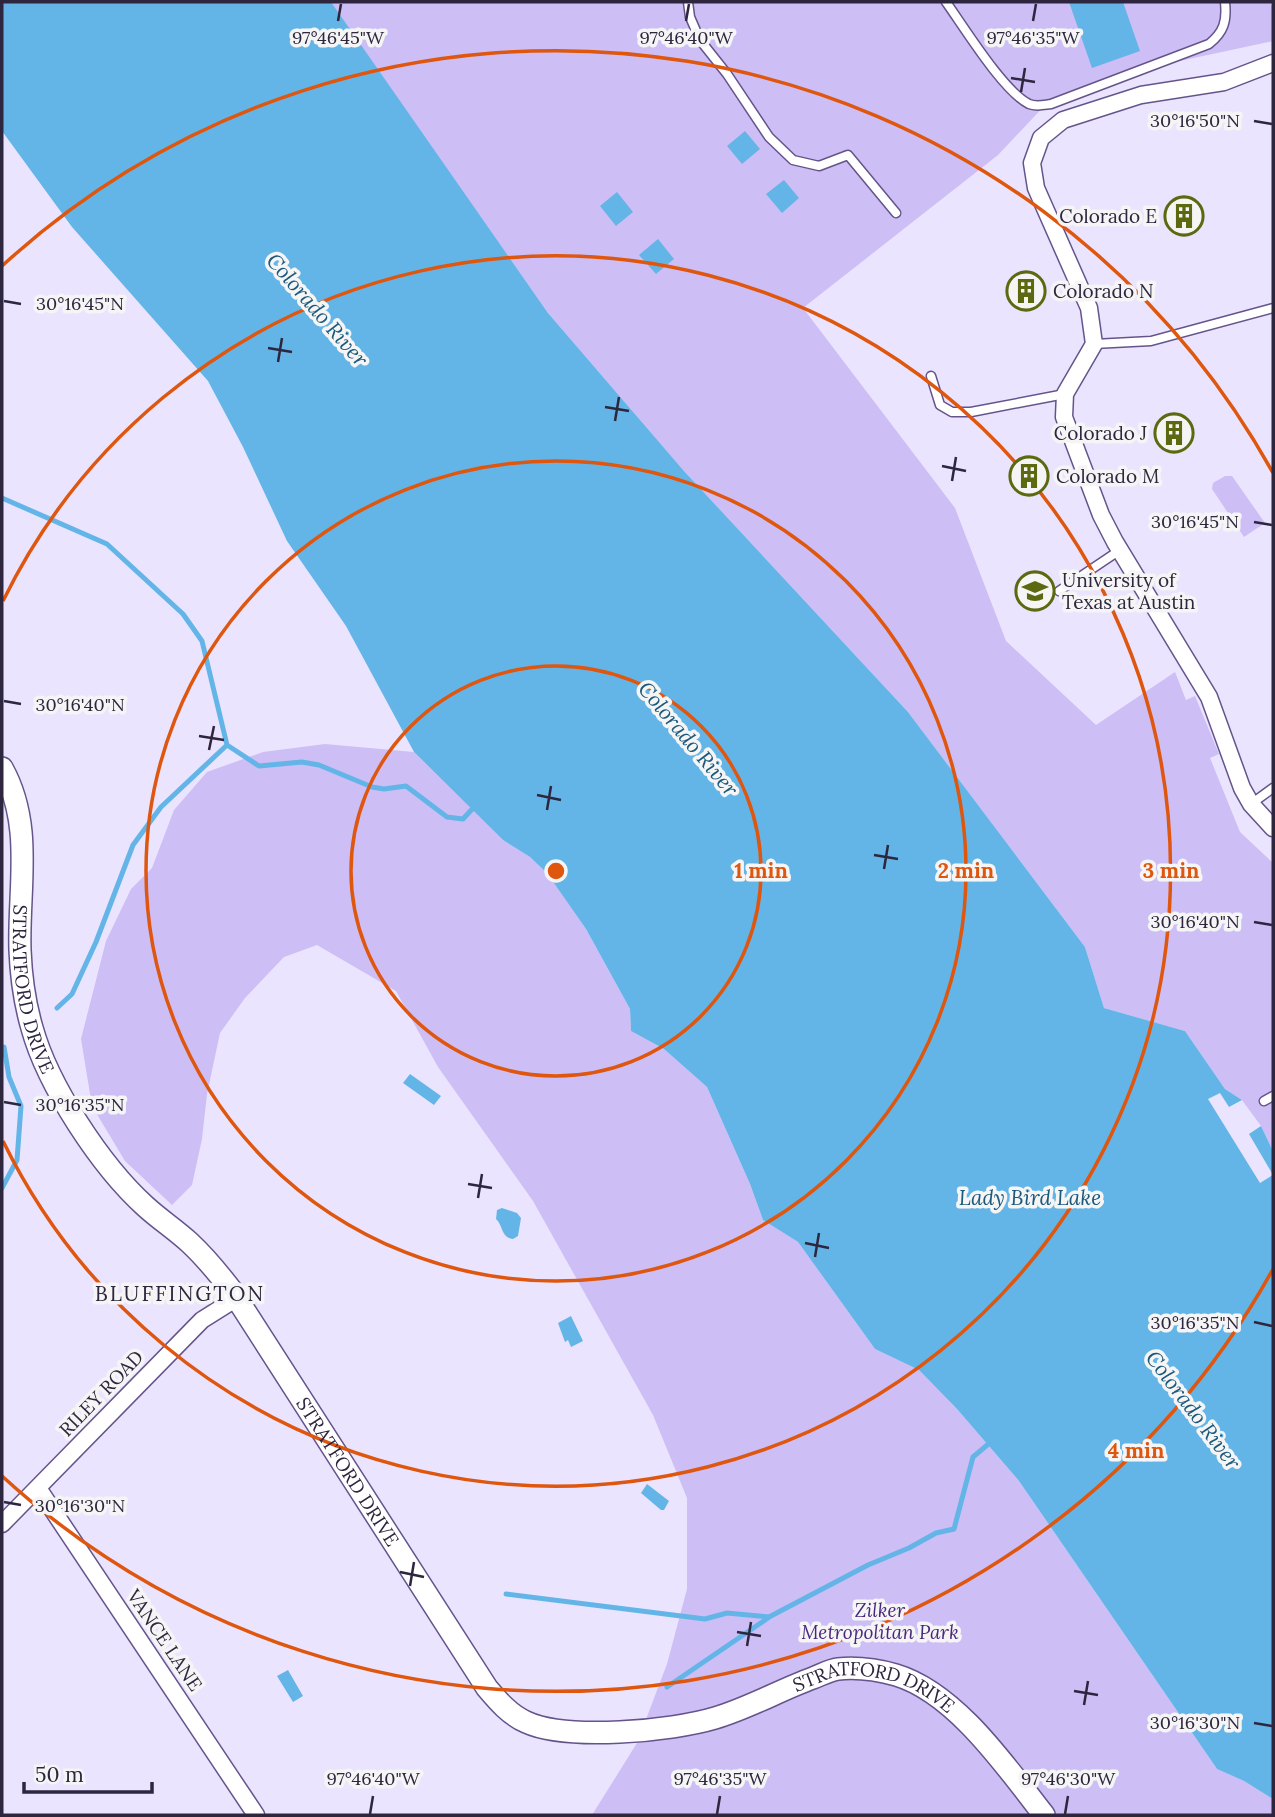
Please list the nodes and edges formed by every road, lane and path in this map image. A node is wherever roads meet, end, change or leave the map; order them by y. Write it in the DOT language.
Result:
graph roads {
  1 [pos="688,2"];
  2 [pos="946,2"];
  3 [pos="1225,2"];
  4 [pos="1273,63"];
  5 [pos="896,212"];
  6 [pos="1273,308"];
  7 [pos="1094,344"];
  8 [pos="931,376"];
  9 [pos="1065,394"];
  10 [pos="1120,550"];
  11 [pos="1059,590"];
  12 [pos="2,768"];
  13 [pos="1273,788"];
  14 [pos="1251,804"];
  15 [pos="1273,828"];
  16 [pos="1273,1096"];
  17 [pos="1264,1101"];
  18 [pos="237,1298"];
  19 [pos="38,1488"];
  20 [pos="2,1524"];
  21 [pos="256,1815"];
  22 [pos="1044,1815"];
  1 -- 5 [label="lane"];
  2 -- 3 [label="lane"];
  4 -- 7 [label="street"];
  6 -- 7 [label="lane"];
  7 -- 9 [label="street"];
  8 -- 9 [label="lane"];
  9 -- 10 [label="street"];
  10 -- 11 [label="lane"];
  10 -- 14 [label="street"];
  12 -- 18 [label="street, STRATFORD DRIVE"];
  13 -- 14 [label="lane"];
  14 -- 15 [label="street"];
  16 -- 17 [label="lane"];
  18 -- 19 [label="street, RILEY ROAD"];
  18 -- 22 [label="street, STRATFORD DRIVE"];
  19 -- 20 [label="street, RILEY ROAD"];
  19 -- 21 [label="street, VANCE LANE"];
}
